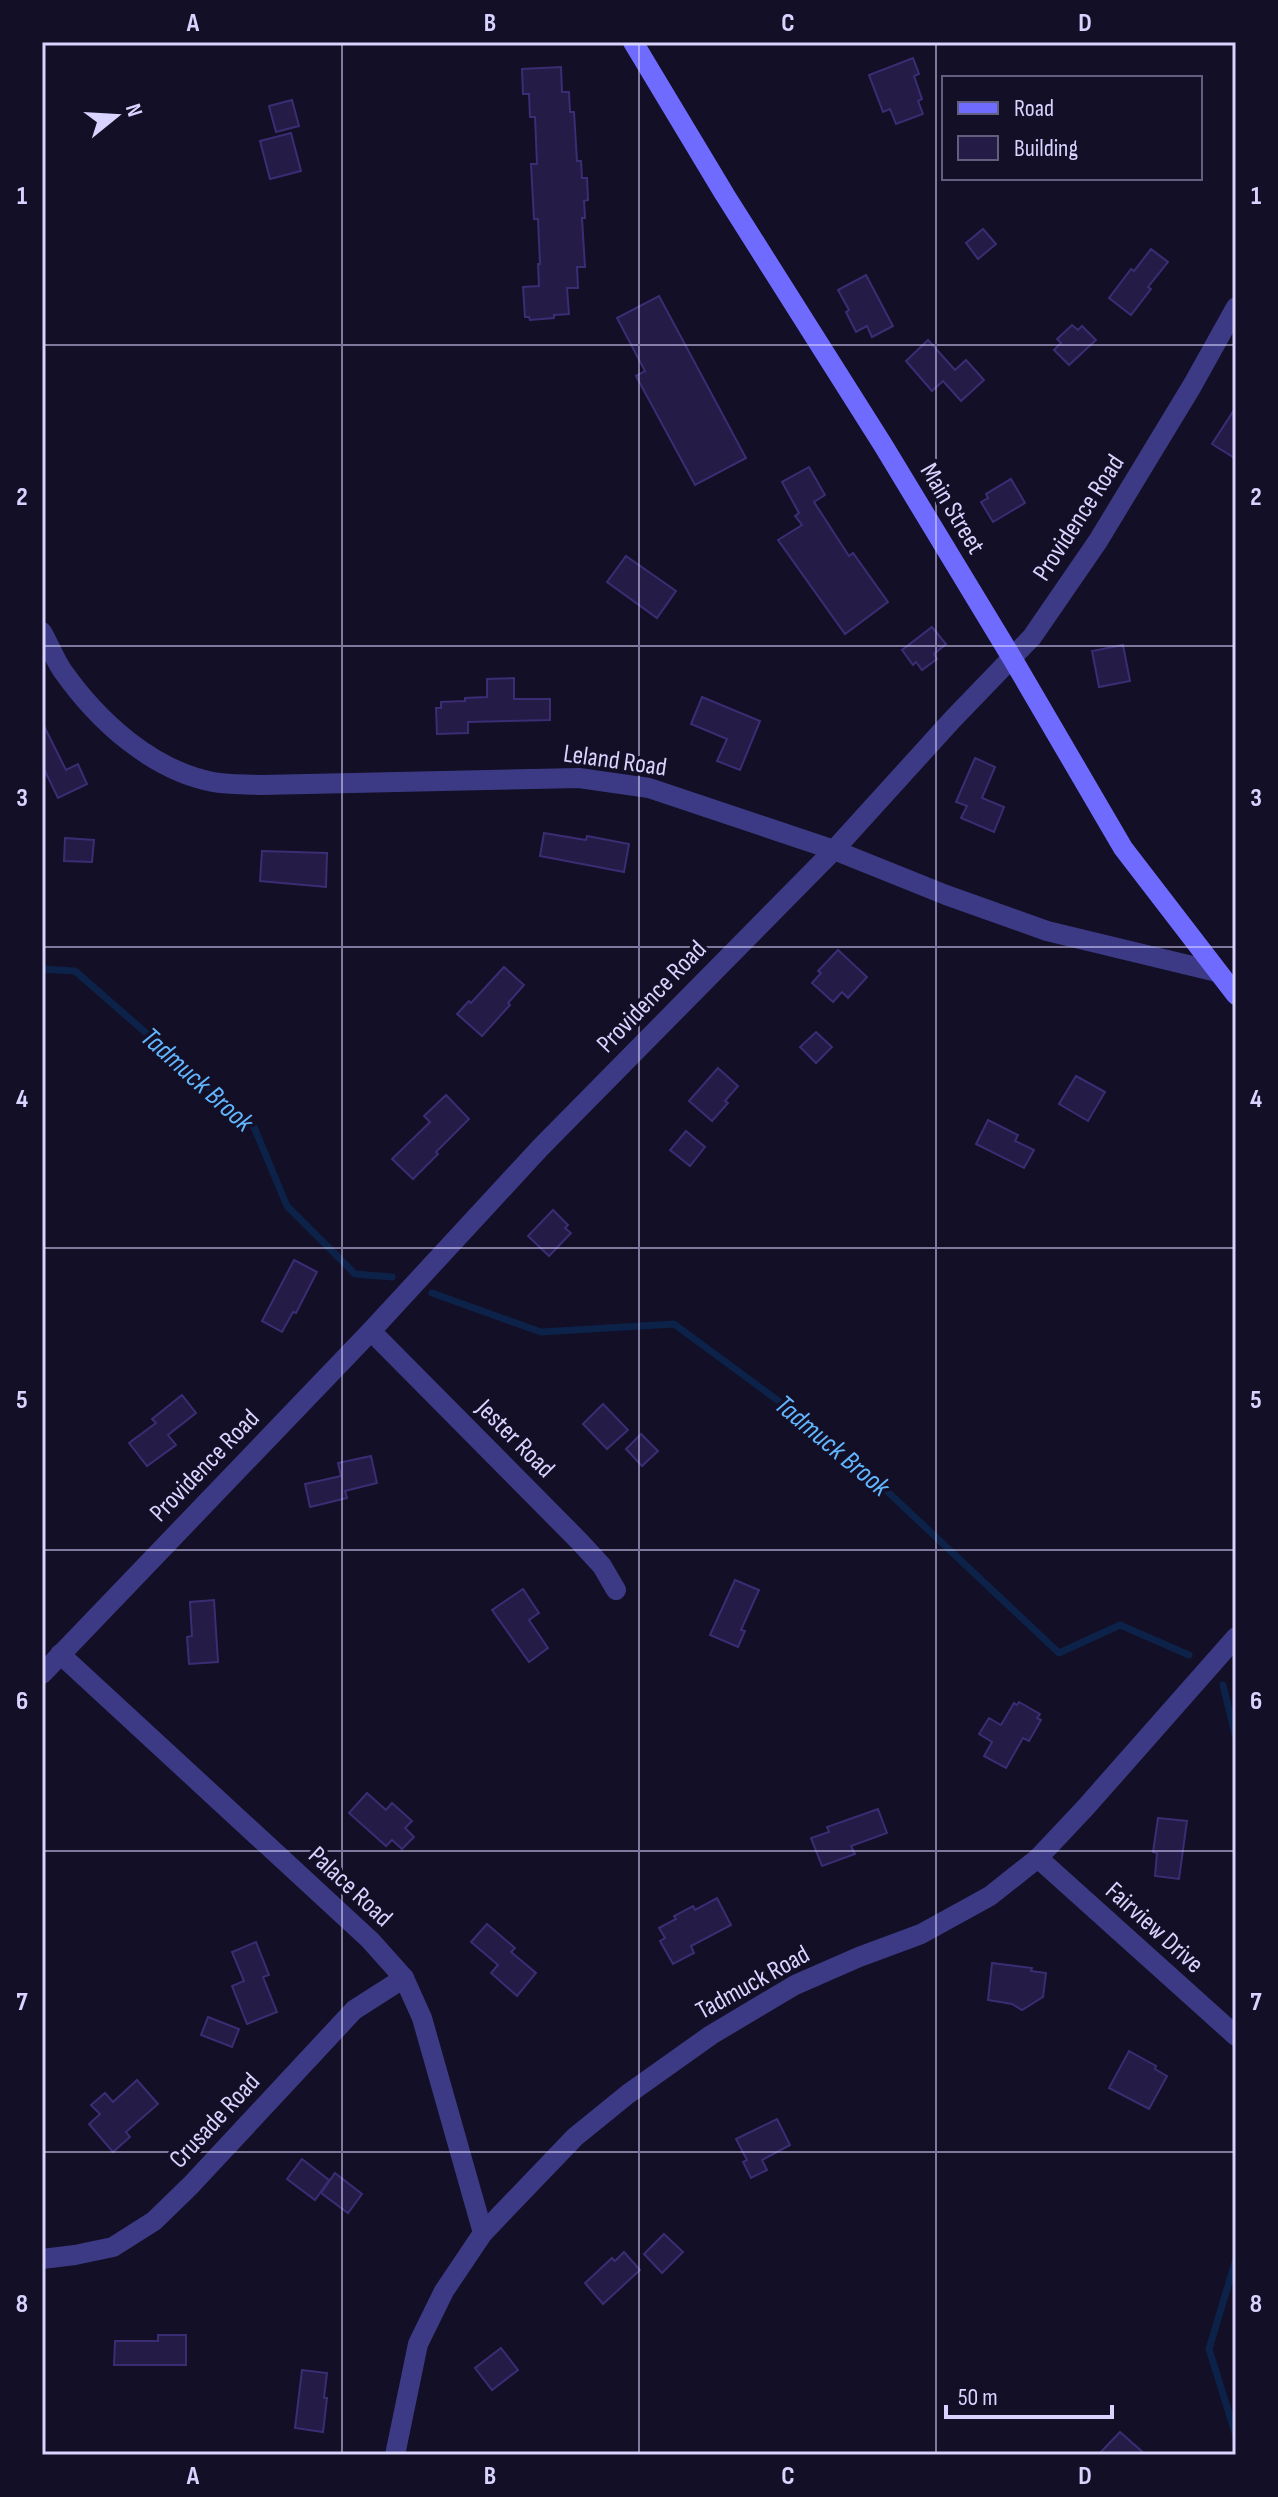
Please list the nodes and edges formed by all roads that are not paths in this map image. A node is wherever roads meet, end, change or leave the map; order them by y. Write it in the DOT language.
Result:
graph roads {
  1 [pos="633,42"];
  2 [pos="1236,307"];
  3 [pos="42,632"];
  4 [pos="1012,658"];
  5 [pos="834,850"];
  6 [pos="1217,972"];
  7 [pos="1236,995"];
  8 [pos="371,1331"];
  9 [pos="616,1590"];
  10 [pos="1236,1637"];
  11 [pos="60,1654"];
  12 [pos="42,1674"];
  13 [pos="1038,1858"];
  14 [pos="404,1978"];
  15 [pos="1236,2036"];
  16 [pos="483,2233"];
  17 [pos="42,2259"];
  18 [pos="395,2455"];
  1 -- 4 [label="main road, Main Street"];
  2 -- 4 [label="street, Providence Road"];
  3 -- 5 [label="street, Leland Road"];
  4 -- 5 [label="street, Providence Road"];
  4 -- 6 [label="main road, Main Street"];
  5 -- 6 [label="street, Leland Road"];
  5 -- 8 [label="street, Providence Road"];
  6 -- 7 [label="main road, Main Street"];
  8 -- 9 [label="street, Jester Road"];
  8 -- 11 [label="street, Providence Road"];
  10 -- 13 [label="street, Tadmuck Road"];
  11 -- 12 [label="street, Providence Road"];
  11 -- 14 [label="street, Palace Road"];
  13 -- 15 [label="street, Fairview Drive"];
  13 -- 16 [label="street, Tadmuck Road"];
  14 -- 16 [label="street, Palace Road"];
  14 -- 17 [label="street, Crusade Road"];
  16 -- 18 [label="street, Tadmuck Road"];
}
